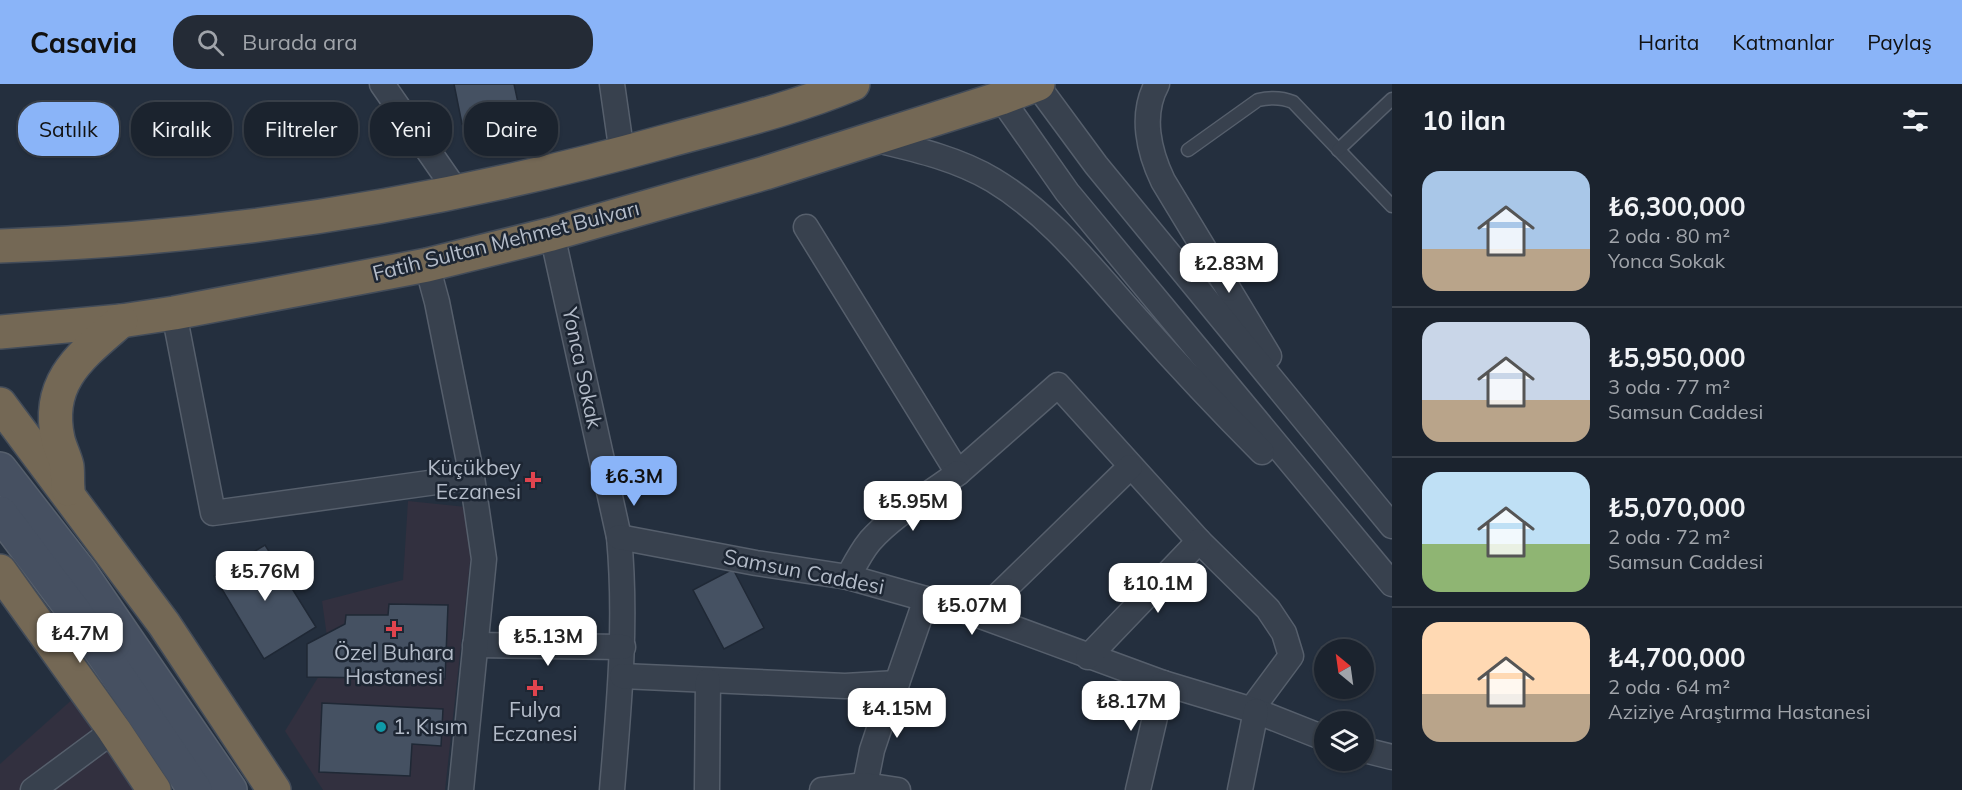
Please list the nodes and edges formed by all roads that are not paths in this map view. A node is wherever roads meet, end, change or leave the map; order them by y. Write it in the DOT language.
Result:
graph roads {
  1 [pos="382,84"];
  2 [pos="612,84"];
  3 [pos="1037,84"];
  4 [pos="1156,84"];
  5 [pos="850,85"];
  6 [pos="994,91"];
  7 [pos="1392,99"];
  8 [pos="870,139"];
  9 [pos="1188,150"];
  10 [pos="1338,150"];
  11 [pos="622,154"];
  12 [pos="457,192"];
  13 [pos="1392,206"];
  14 [pos="806,227"];
  15 [pos="552,234"];
  16 [pos="0,246"];
  17 [pos="427,265"];
  18 [pos="174,313"];
  19 [pos="121,321"];
  20 [pos="0,332"];
  21 [pos="0,404"];
  22 [pos="1321,439"];
  23 [pos="1130,467"];
  24 [pos="0,469"];
  25 [pos="958,473"];
  26 [pos="471,477"];
  27 [pos="1313,489"];
  28 [pos="68,494"];
  29 [pos="0,513"];
  30 [pos="1392,526"];
  31 [pos="619,537"];
  32 [pos="1199,542"];
  33 [pos="0,572"];
  34 [pos="848,577"];
  35 [pos="1392,584"];
  36 [pos="926,599"];
  37 [pos="978,615"];
  38 [pos="475,645"];
  39 [pos="623,647"];
  40 [pos="1088,657"];
  41 [pos="622,676"];
  42 [pos="708,681"];
  43 [pos="897,683"];
  44 [pos="1162,683"];
  45 [pos="1254,711"];
  46 [pos="114,730"];
  47 [pos="1314,734"];
  48 [pos="1374,753"];
  49 [pos="1392,758"];
  50 [pos="865,785"];
  51 [pos="33,790"];
  52 [pos="154,790"];
  53 [pos="195,790"];
  54 [pos="230,790"];
  55 [pos="274,790"];
  56 [pos="461,790"];
  57 [pos="612,790"];
  58 [pos="708,790"];
  59 [pos="822,790"];
  60 [pos="898,790"];
  61 [pos="1138,790"];
  62 [pos="1240,790"];
  1 -- 12 [label="street"];
  2 -- 11 [label="street"];
  3 -- 6 [label="highway, Fatih Sultan Mehmet Bulvarı"];
  3 -- 22 [label="street"];
  4 -- 22 [label="street"];
  5 -- 11 [label="highway"];
  6 -- 8 [label="highway, Fatih Sultan Mehmet Bulvarı"];
  6 -- 27 [label="street"];
  7 -- 10 [label="lane"];
  8 -- 15 [label="highway, Fatih Sultan Mehmet Bulvarı"];
  8 -- 27 [label="street"];
  9 -- 10 [label="lane"];
  10 -- 13 [label="lane"];
  11 -- 12 [label="highway"];
  12 -- 16 [label="highway"];
  14 -- 25 [label="street"];
  15 -- 17 [label="highway, Fatih Sultan Mehmet Bulvarı"];
  15 -- 31 [label="street, Yonca Sokak"];
  17 -- 18 [label="highway, Fatih Sultan Mehmet Bulvarı"];
  17 -- 26 [label="street"];
  18 -- 19 [label="highway, Fatih Sultan Mehmet Bulvarı"];
  18 -- 26 [label="street"];
  19 -- 20 [label="highway, Fatih Sultan Mehmet Bulvarı"];
  19 -- 28 [label="highway"];
  21 -- 28 [label="highway"];
  22 -- 30 [label="street"];
  23 -- 25 [label="street"];
  23 -- 32 [label="street"];
  23 -- 37 [label="street"];
  24 -- 54 [label="main road"];
  25 -- 34 [label="street"];
  26 -- 38 [label="street"];
  27 -- 35 [label="street"];
  28 -- 55 [label="highway"];
  29 -- 53 [label="main road"];
  31 -- 34 [label="street, Samsun Caddesi"];
  31 -- 39 [label="street, Yonca Sokak"];
  32 -- 40 [label="street"];
  32 -- 45 [label="street"];
  33 -- 46 [label="highway"];
  34 -- 36 [label="street, Samsun Caddesi"];
  36 -- 37 [label="street, Samsun Caddesi"];
  36 -- 43 [label="street"];
  37 -- 40 [label="street, Samsun Caddesi"];
  38 -- 39 [label="street"];
  38 -- 56 [label="street"];
  39 -- 41 [label="street, Yonca Sokak"];
  40 -- 44 [label="street, Samsun Caddesi"];
  41 -- 42 [label="street"];
  41 -- 57 [label="street, Yonca Sokak"];
  42 -- 43 [label="street"];
  42 -- 58 [label="street"];
  43 -- 50 [label="street"];
  44 -- 45 [label="street, Samsun Caddesi"];
  44 -- 61 [label="street"];
  45 -- 47 [label="street, Samsun Caddesi"];
  45 -- 62 [label="street"];
  46 -- 51 [label="street"];
  46 -- 52 [label="highway"];
  48 -- 49 [label="street"];
  50 -- 59 [label="street"];
  50 -- 60 [label="street"];
}
